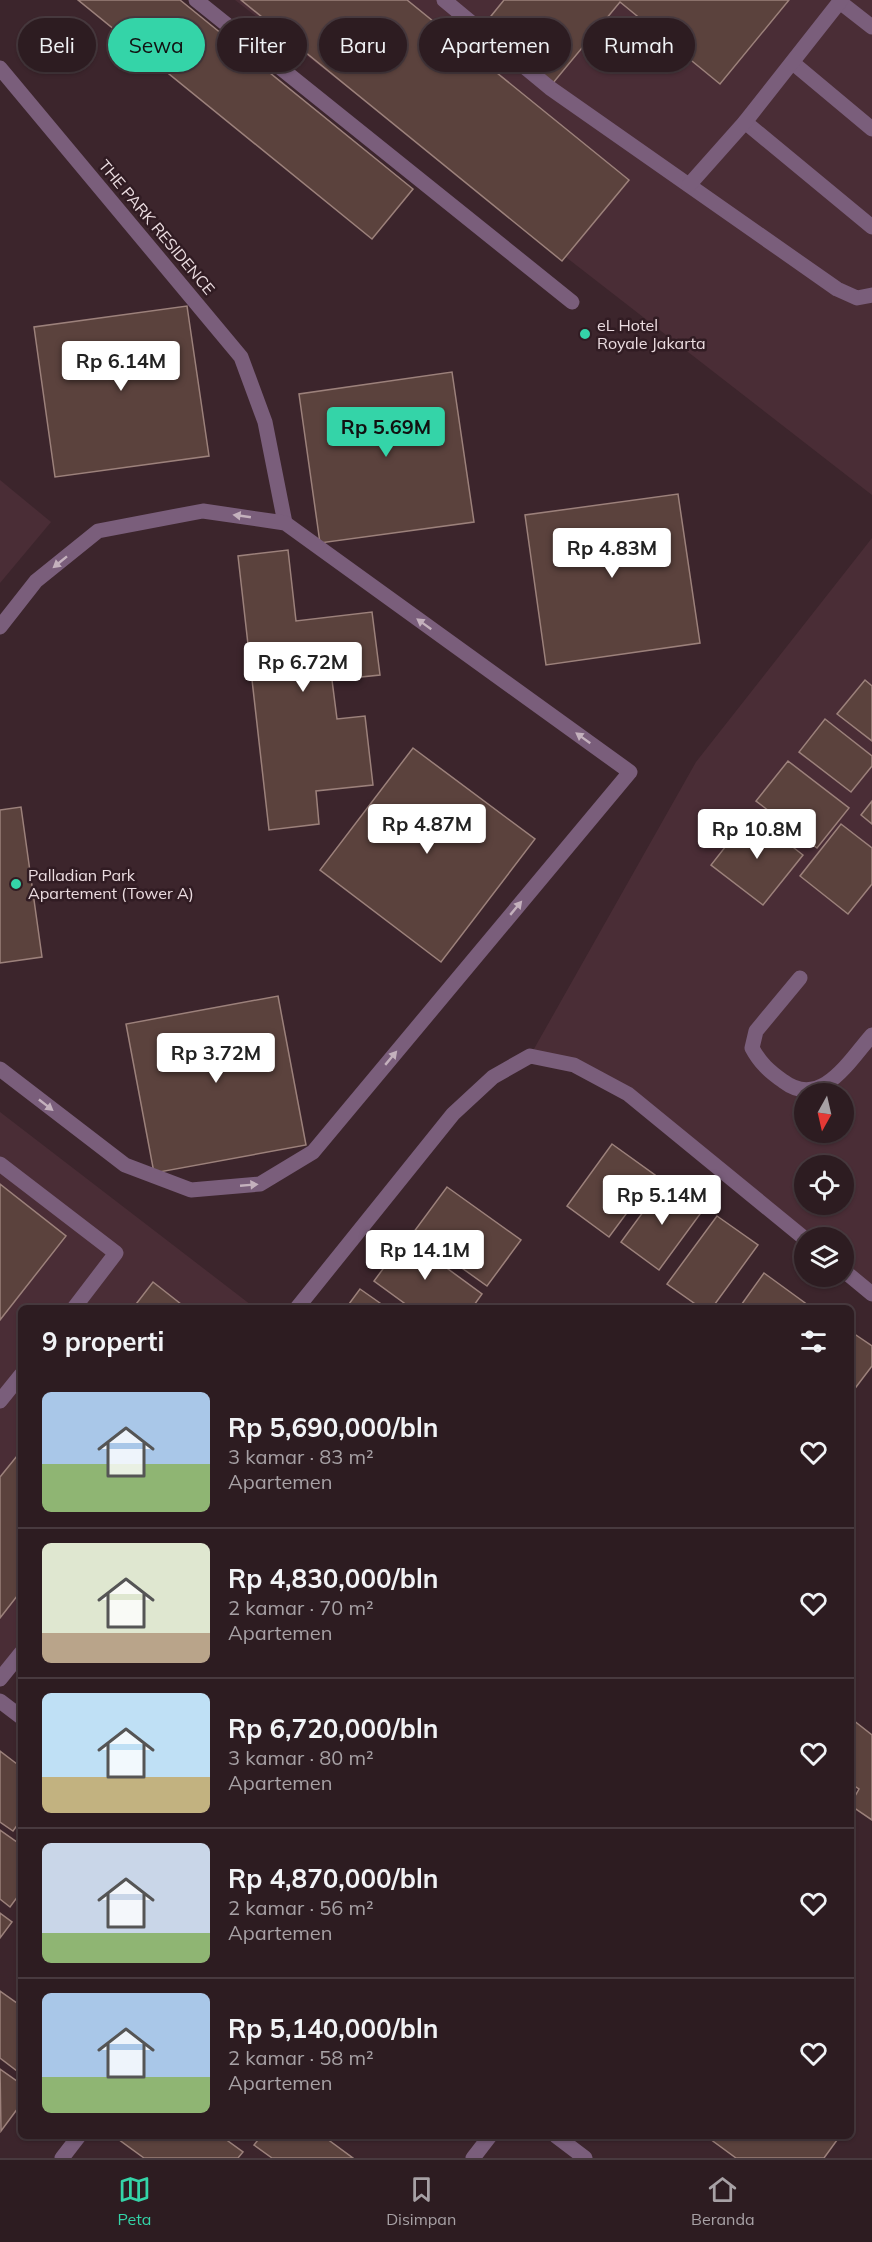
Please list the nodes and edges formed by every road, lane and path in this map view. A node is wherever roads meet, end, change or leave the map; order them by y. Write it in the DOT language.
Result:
graph roads {
  1 [pos="196,0"];
  2 [pos="444,0"];
  3 [pos="840,1"];
  4 [pos="872,27"];
  5 [pos="793,63"];
  6 [pos="0,68"];
  7 [pos="745,122"];
  8 [pos="872,129"];
  9 [pos="689,185"];
  10 [pos="872,227"];
  11 [pos="872,295"];
  12 [pos="572,302"];
  13 [pos="285,523"];
  14 [pos="0,627"];
  15 [pos="800,978"];
  16 [pos="872,1035"];
  17 [pos="0,1069"];
  18 [pos="0,1164"];
  19 [pos="794,1230"];
  20 [pos="854,1279"];
  21 [pos="872,1294"];
  22 [pos="77,1305"];
  23 [pos="299,1305"];
  24 [pos="18,1379"];
  25 [pos="0,1401"];
  26 [pos="18,1657"];
  27 [pos="0,1679"];
  28 [pos="0,1701"];
  29 [pos="18,1715"];
  30 [pos="77,2139"];
  31 [pos="488,2139"];
  32 [pos="560,2139"];
  33 [pos="62,2158"];
  34 [pos="473,2158"];
  35 [pos="585,2158"];
  1 -- 12 [label="street"];
  2 -- 9 [label="street"];
  3 -- 4 [label="street"];
  3 -- 5 [label="street"];
  5 -- 7 [label="street"];
  5 -- 8 [label="street"];
  6 -- 13 [label="street, THE PARK RESIDENCE"];
  7 -- 9 [label="street"];
  7 -- 10 [label="street"];
  9 -- 11 [label="street"];
  13 -- 14 [label="street, one-way"];
  17 -- 13 [label="street, one-way"];
  15 -- 16 [label="street"];
  18 -- 22 [label="street"];
  19 -- 23 [label="street"];
  20 -- 21 [label="street"];
  24 -- 25 [label="street"];
  26 -- 27 [label="street"];
  28 -- 29 [label="street"];
  30 -- 33 [label="street"];
  31 -- 34 [label="street"];
  32 -- 35 [label="street"];
}
